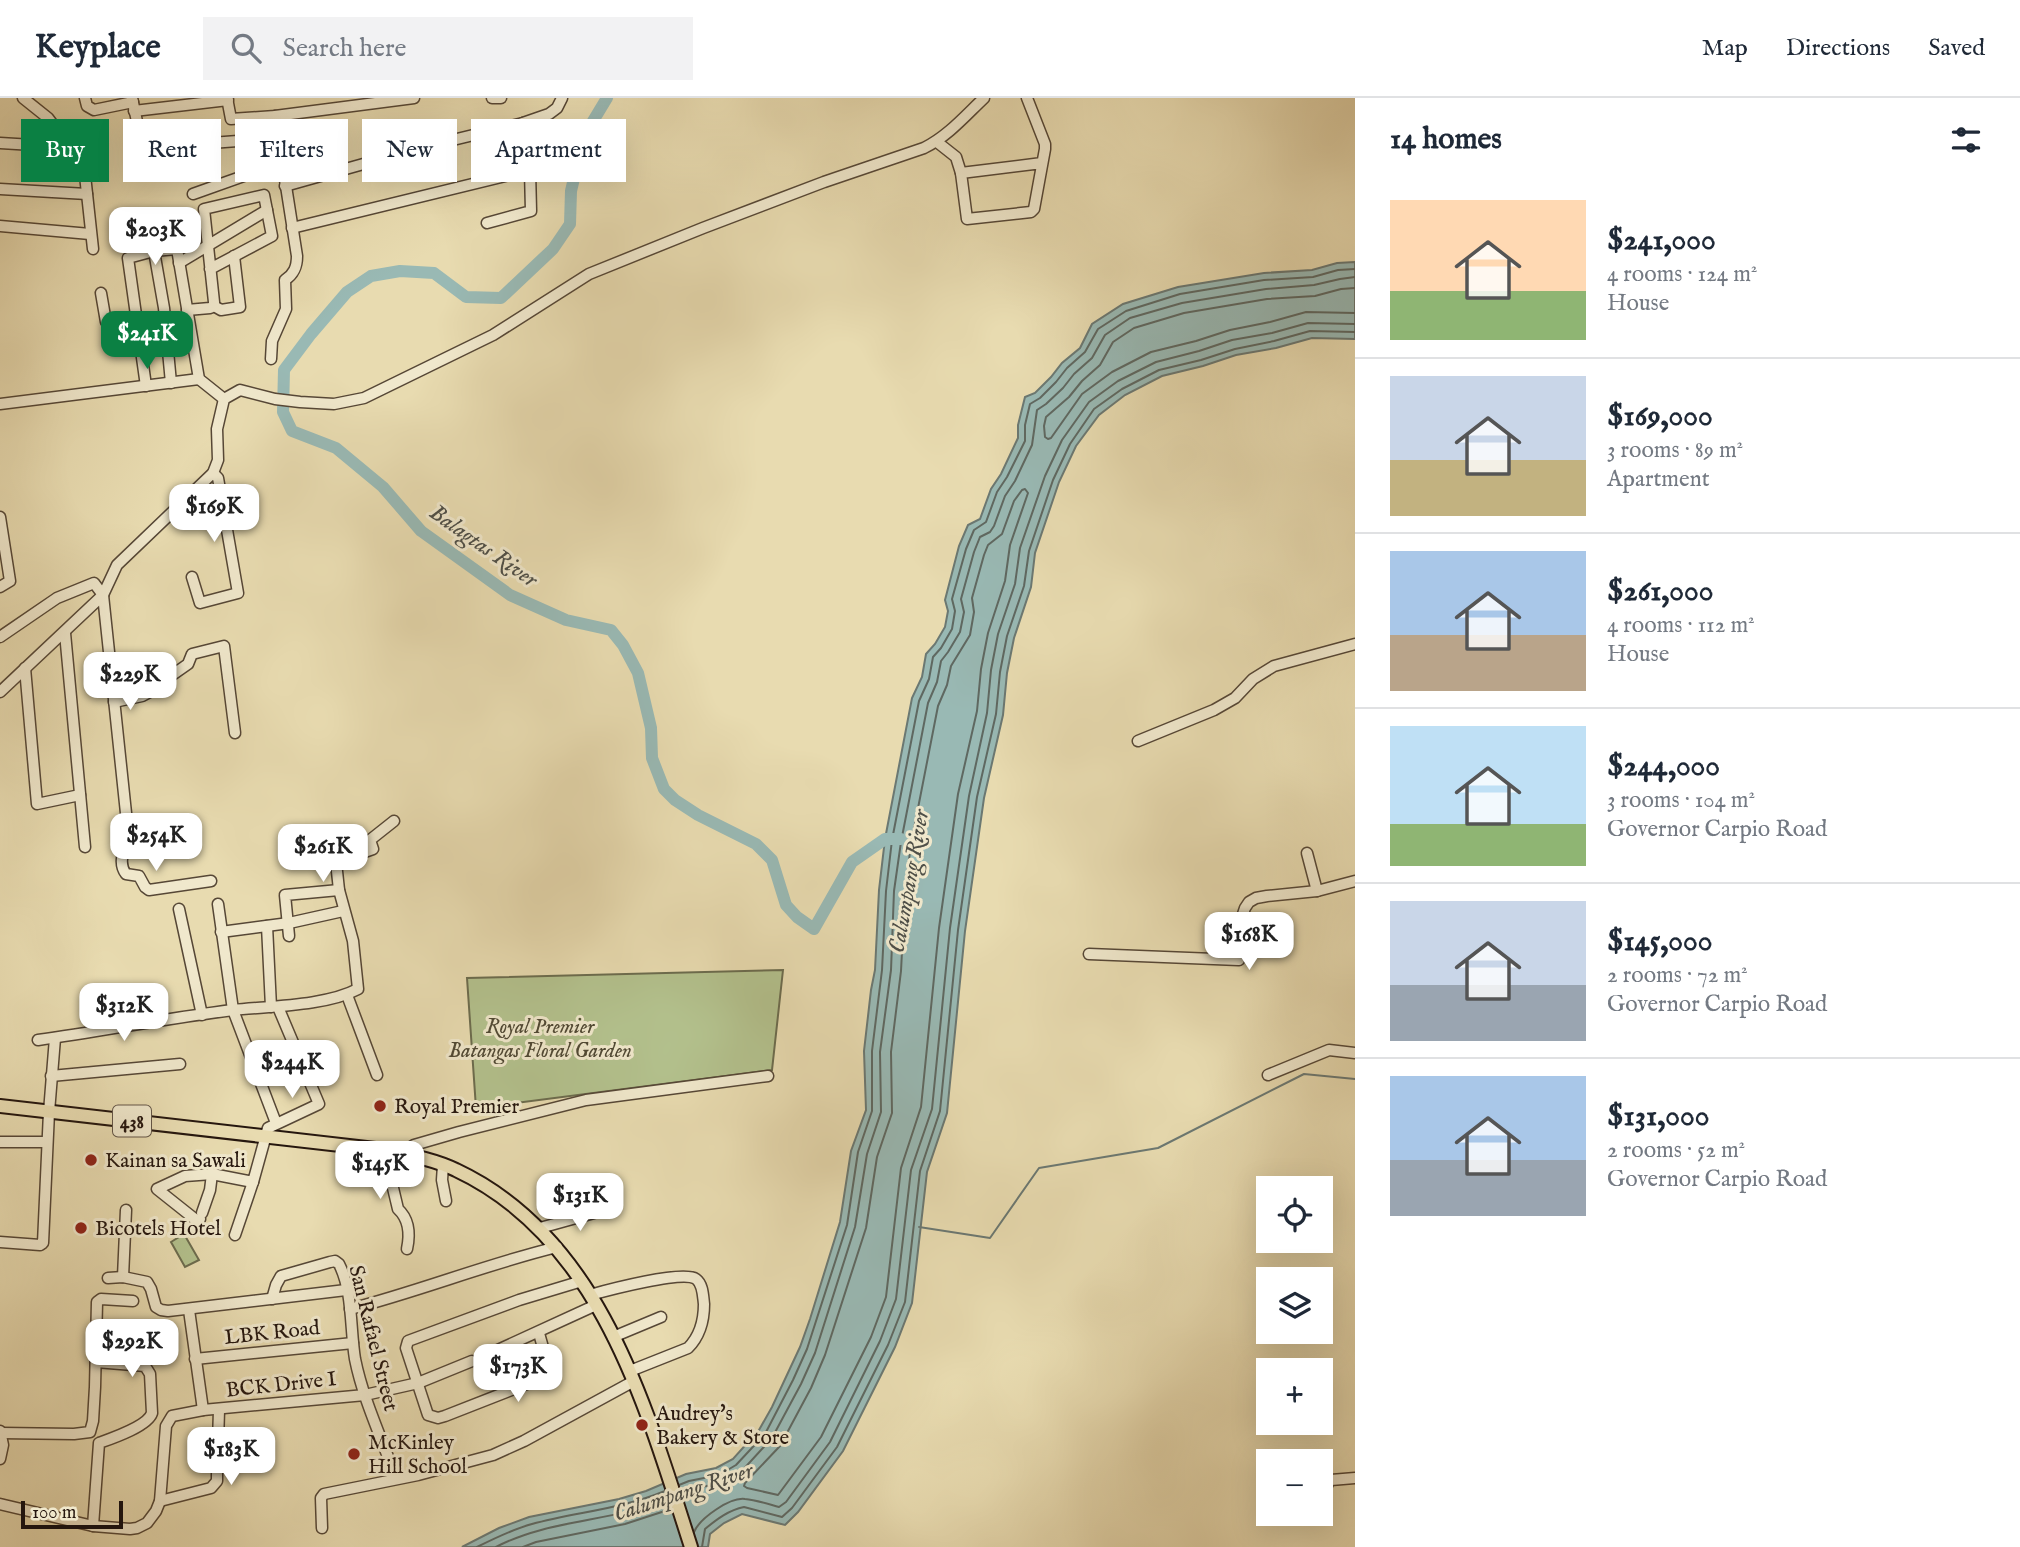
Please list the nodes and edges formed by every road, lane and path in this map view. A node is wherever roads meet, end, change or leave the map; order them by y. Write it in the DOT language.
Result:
graph roads {
  1 [pos="23,98"];
  2 [pos="85,98"];
  3 [pos="415,98"];
  4 [pos="492,98"];
  5 [pos="501,98"];
  6 [pos="562,98"];
  7 [pos="984,98"];
  8 [pos="1027,98"];
  9 [pos="227,99"];
  10 [pos="177,102"];
  11 [pos="133,104"];
  12 [pos="275,116"];
  13 [pos="48,119"];
  14 [pos="535,119"];
  15 [pos="471,136"];
  16 [pos="937,142"];
  17 [pos="0,143"];
  18 [pos="21,144"];
  19 [pos="1042,163"];
  20 [pos="961,173"];
  21 [pos="86,182"];
  22 [pos="481,182"];
  23 [pos="530,182"];
  24 [pos="285,186"];
  25 [pos="0,189"];
  26 [pos="87,194"];
  27 [pos="193,194"];
  28 [pos="267,211"];
  29 [pos="487,223"];
  30 [pos="0,226"];
  31 [pos="292,228"];
  32 [pos="90,234"];
  33 [pos="177,234"];
  34 [pos="207,247"];
  35 [pos="93,249"];
  36 [pos="177,249"];
  37 [pos="154,251"];
  38 [pos="234,257"];
  39 [pos="179,263"];
  40 [pos="210,269"];
  41 [pos="101,293"];
  42 [pos="214,306"];
  43 [pos="187,310"];
  44 [pos="137,318"];
  45 [pos="271,359"];
  46 [pos="199,379"];
  47 [pos="171,383"];
  48 [pos="146,386"];
  49 [pos="224,399"];
  50 [pos="0,404"];
  51 [pos="213,473"];
  52 [pos="0,517"];
  53 [pos="191,577"];
  54 [pos="0,587"];
  55 [pos="103,595"];
  56 [pos="65,632"];
  57 [pos="0,637"];
  58 [pos="1355,643"];
  59 [pos="25,668"];
  60 [pos="0,692"];
  61 [pos="114,702"];
  62 [pos="235,733"];
  63 [pos="1138,741"];
  64 [pos="80,795"];
  65 [pos="394,821"];
  66 [pos="85,847"];
  67 [pos="1307,853"];
  68 [pos="211,881"];
  69 [pos="1355,881"];
  70 [pos="338,890"];
  71 [pos="1317,891"];
  72 [pos="218,904"];
  73 [pos="180,909"];
  74 [pos="343,911"];
  75 [pos="289,923"];
  76 [pos="267,926"];
  77 [pos="221,932"];
  78 [pos="289,936"];
  79 [pos="1089,954"];
  80 [pos="347,995"];
  81 [pos="275,1007"];
  82 [pos="233,1010"];
  83 [pos="202,1015"];
  84 [pos="55,1038"];
  85 [pos="38,1041"];
  86 [pos="1355,1053"];
  87 [pos="180,1065"];
  88 [pos="377,1074"];
  89 [pos="51,1076"];
  90 [pos="768,1076"];
  91 [pos="1268,1076"];
  92 [pos="0,1106"];
  93 [pos="49,1112"];
  94 [pos="276,1123"];
  95 [pos="265,1135"];
  96 [pos="0,1142"];
  97 [pos="47,1142"];
  98 [pos="384,1150"];
  99 [pos="401,1153"];
  100 [pos="443,1165"];
  101 [pos="212,1174"];
  102 [pos="253,1182"];
  103 [pos="446,1201"];
  104 [pos="612,1208"];
  105 [pos="126,1210"];
  106 [pos="540,1228"];
  107 [pos="235,1235"];
  108 [pos="0,1242"];
  109 [pos="557,1247"];
  110 [pos="407,1249"];
  111 [pos="108,1278"];
  112 [pos="123,1278"];
  113 [pos="582,1281"];
  114 [pos="346,1290"];
  115 [pos="272,1299"];
  116 [pos="593,1300"];
  117 [pos="133,1301"];
  118 [pos="350,1309"];
  119 [pos="189,1310"];
  120 [pos="661,1317"];
  121 [pos="539,1333"];
  122 [pos="613,1338"];
  123 [pos="353,1343"];
  124 [pos="487,1355"];
  125 [pos="195,1359"];
  126 [pos="96,1362"];
  127 [pos="471,1362"];
  128 [pos="632,1376"];
  129 [pos="418,1383"];
  130 [pos="365,1395"];
  131 [pos="203,1410"];
  132 [pos="219,1410"];
  133 [pos="0,1432"];
  134 [pos="90,1432"];
  135 [pos="99,1443"];
  136 [pos="0,1459"];
  137 [pos="390,1462"];
  138 [pos="1355,1478"];
  139 [pos="1333,1480"];
  140 [pos="160,1501"];
  141 [pos="0,1505"];
  142 [pos="93,1526"];
  143 [pos="322,1528"];
  144 [pos="691,1547"];
  1 -- 13 [label="street"];
  2 -- 11 [label="street"];
  3 -- 12 [label="street"];
  4 -- 5 [label="street"];
  6 -- 14 [label="street"];
  7 -- 16 [label="street"];
  8 -- 19 [label="street"];
  9 -- 10 [label="street"];
  9 -- 12 [label="street"];
  10 -- 11 [label="street"];
  11 -- 27 [label="street"];
  12 -- 24 [label="street"];
  15 -- 24 [label="street"];
  16 -- 20 [label="street"];
  16 -- 49 [label="street"];
  17 -- 18 [label="street"];
  19 -- 20 [label="street"];
  19 -- 20 [label="street"];
  21 -- 26 [label="street"];
  22 -- 31 [label="street"];
  23 -- 29 [label="street"];
  24 -- 31 [label="street"];
  25 -- 26 [label="street"];
  26 -- 32 [label="street"];
  28 -- 34 [label="street"];
  28 -- 34 [label="street"];
  28 -- 38 [label="street"];
  30 -- 32 [label="street"];
  31 -- 45 [label="street"];
  32 -- 35 [label="street"];
  33 -- 36 [label="street"];
  34 -- 39 [label="street"];
  34 -- 40 [label="street"];
  36 -- 37 [label="street"];
  36 -- 39 [label="street"];
  37 -- 44 [label="street"];
  37 -- 47 [label="street"];
  38 -- 40 [label="street"];
  38 -- 42 [label="street"];
  39 -- 43 [label="street"];
  40 -- 42 [label="street"];
  41 -- 44 [label="street"];
  42 -- 43 [label="street"];
  43 -- 46 [label="street"];
  44 -- 48 [label="street"];
  46 -- 47 [label="street"];
  46 -- 49 [label="street"];
  47 -- 48 [label="street"];
  48 -- 50 [label="street"];
  49 -- 51 [label="street"];
  51 -- 53 [label="street"];
  51 -- 55 [label="street"];
  52 -- 54 [label="street"];
  55 -- 56 [label="street"];
  55 -- 57 [label="street"];
  55 -- 61 [label="street"];
  56 -- 59 [label="street"];
  56 -- 64 [label="street"];
  58 -- 63 [label="street"];
  59 -- 60 [label="street"];
  59 -- 64 [label="street"];
  61 -- 62 [label="street"];
  61 -- 68 [label="street"];
  64 -- 66 [label="street"];
  65 -- 70 [label="street"];
  67 -- 71 [label="street"];
  69 -- 71 [label="street"];
  70 -- 74 [label="street"];
  70 -- 75 [label="street"];
  71 -- 79 [label="street"];
  72 -- 77 [label="street"];
  73 -- 83 [label="street"];
  74 -- 75 [label="street"];
  74 -- 80 [label="street"];
  75 -- 76 [label="street"];
  75 -- 78 [label="street"];
  76 -- 77 [label="street"];
  76 -- 81 [label="street"];
  77 -- 82 [label="street"];
  80 -- 81 [label="street"];
  80 -- 88 [label="street"];
  81 -- 82 [label="street"];
  81 -- 94 [label="street"];
  82 -- 83 [label="street"];
  82 -- 94 [label="street"];
  83 -- 84 [label="street"];
  84 -- 85 [label="street"];
  84 -- 89 [label="street"];
  86 -- 91 [label="street"];
  87 -- 89 [label="street"];
  89 -- 93 [label="street"];
  90 -- 99 [label="street"];
  92 -- 93 [label="main road, 438"];
  93 -- 95 [label="main road, 438"];
  93 -- 97 [label="street"];
  94 -- 95 [label="street"];
  95 -- 98 [label="main road, 438"];
  95 -- 102 [label="street"];
  96 -- 97 [label="street"];
  97 -- 108 [label="street"];
  98 -- 99 [label="main road, 438"];
  98 -- 110 [label="street"];
  99 -- 100 [label="main road, 438"];
  100 -- 103 [label="street"];
  100 -- 106 [label="main road, 438"];
  101 -- 101 [label="street"];
  101 -- 102 [label="street"];
  102 -- 107 [label="street"];
  104 -- 106 [label="street"];
  105 -- 112 [label="street"];
  106 -- 109 [label="main road, 438"];
  109 -- 113 [label="main road, 438"];
  109 -- 118 [label="street"];
  111 -- 112 [label="street"];
  112 -- 119 [label="street"];
  113 -- 116 [label="main road, 438"];
  113 -- 129 [label="street"];
  114 -- 115 [label="street"];
  114 -- 115 [label="street, San Rafael Street"];
  114 -- 118 [label="street, San Rafael Street"];
  115 -- 119 [label="street"];
  116 -- 121 [label="street"];
  116 -- 122 [label="main road, 438"];
  116 -- 128 [label="street"];
  117 -- 126 [label="street"];
  118 -- 123 [label="street, San Rafael Street"];
  119 -- 125 [label="street"];
  120 -- 122 [label="street"];
  121 -- 124 [label="street"];
  121 -- 129 [label="street"];
  122 -- 128 [label="main road, 438"];
  123 -- 125 [label="street, LBK Road"];
  123 -- 130 [label="street, San Rafael Street"];
  125 -- 131 [label="street"];
  126 -- 134 [label="street"];
  126 -- 135 [label="street"];
  127 -- 129 [label="street, BCK Drive I"];
  128 -- 143 [label="street"];
  128 -- 144 [label="main road, 438"];
  129 -- 130 [label="street, BCK Drive I"];
  130 -- 132 [label="street, BCK Drive I"];
  130 -- 137 [label="street, San Rafael Street"];
  131 -- 132 [label="street, BCK Drive I"];
  131 -- 140 [label="street, BCK Drive I"];
  132 -- 140 [label="street"];
  133 -- 134 [label="street"];
  133 -- 136 [label="street"];
  134 -- 135 [label="street"];
  135 -- 142 [label="street"];
  138 -- 139 [label="street"];
  140 -- 142 [label="street"];
  141 -- 142 [label="street"];
}
